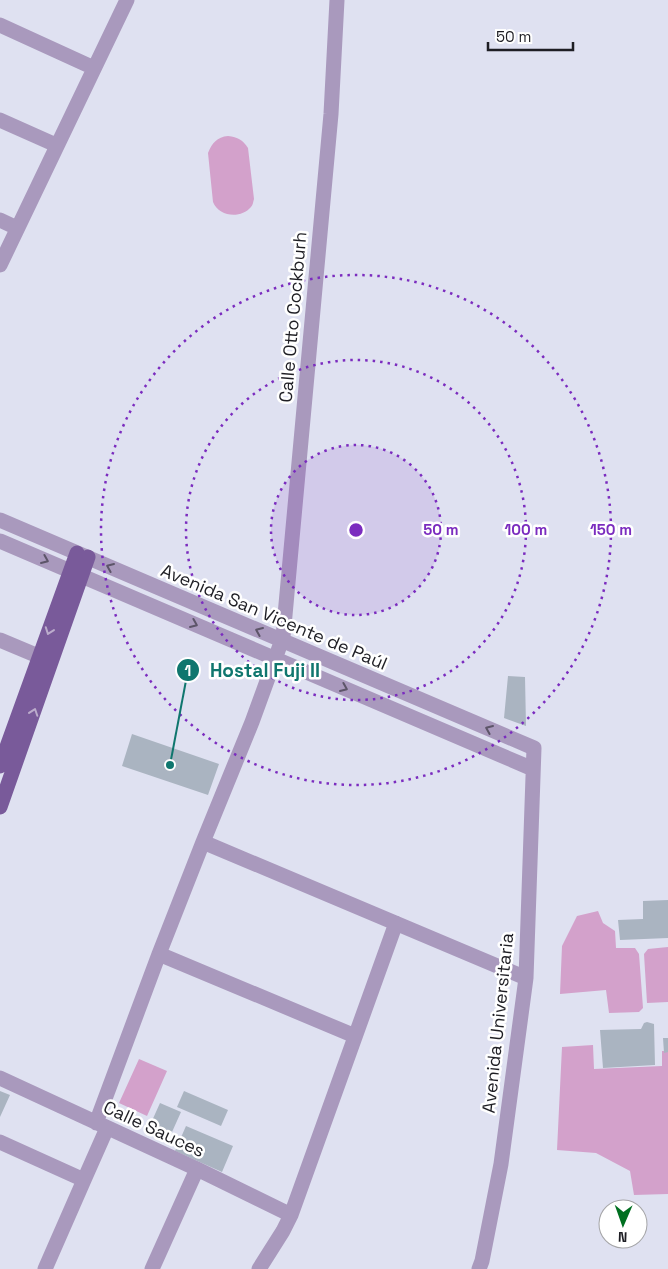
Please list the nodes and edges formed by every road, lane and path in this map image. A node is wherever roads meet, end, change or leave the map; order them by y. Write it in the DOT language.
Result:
graph roads {
  1 [pos="337,0"];
  2 [pos="122,2"];
  3 [pos="0,25"];
  4 [pos="94,68"];
  5 [pos="0,120"];
  6 [pos="56,145"];
  7 [pos="0,220"];
  8 [pos="18,228"];
  9 [pos="0,265"];
  10 [pos="0,520"];
  11 [pos="0,541"];
  12 [pos="83,555"];
  13 [pos="76,574"];
  14 [pos="0,640"];
  15 [pos="45,659"];
  16 [pos="11,738"];
  17 [pos="534,748"];
  18 [pos="0,766"];
  19 [pos="533,770"];
  20 [pos="0,808"];
  21 [pos="203,842"];
  22 [pos="396,923"];
  23 [pos="159,954"];
  24 [pos="526,978"];
  25 [pos="355,1036"];
  26 [pos="0,1078"];
  27 [pos="101,1125"];
  28 [pos="0,1142"];
  29 [pos="197,1170"];
  30 [pos="84,1180"];
  31 [pos="291,1216"];
  32 [pos="45,1269"];
  33 [pos="152,1269"];
  34 [pos="259,1269"];
  35 [pos="479,1269"];
  1 -- 21 [label="street, Calle Otto Cockburh"];
  2 -- 4 [label="street"];
  3 -- 4 [label="street"];
  4 -- 6 [label="street"];
  5 -- 6 [label="street"];
  6 -- 8 [label="street"];
  7 -- 8 [label="street"];
  8 -- 9 [label="street"];
  10 -- 12 [label="street, Avenida San Vicente de Paúl"];
  11 -- 13 [label="street, one-way"];
  12 -- 13 [label="main road"];
  17 -- 12 [label="street, Avenida San Vicente de Paúl, one-way"];
  13 -- 15 [label="main road"];
  13 -- 19 [label="street, one-way"];
  14 -- 15 [label="street"];
  15 -- 16 [label="main road"];
  16 -- 18 [label="main road"];
  16 -- 20 [label="main road"];
  17 -- 19 [label="street, Avenida Universitaria"];
  19 -- 24 [label="street, Avenida Universitaria"];
  21 -- 22 [label="street"];
  21 -- 23 [label="street, Calle Otto Cockburh"];
  22 -- 24 [label="street"];
  22 -- 25 [label="street"];
  23 -- 25 [label="street"];
  23 -- 27 [label="street, Calle Otto Cockburh"];
  24 -- 35 [label="street, Avenida Universitaria"];
  25 -- 31 [label="street"];
  26 -- 27 [label="street, Calle Sauces"];
  27 -- 29 [label="street, Calle Sauces"];
  27 -- 30 [label="street, Calle Otto Cockburh"];
  28 -- 30 [label="street"];
  29 -- 31 [label="street, Calle Sauces"];
  29 -- 33 [label="street"];
  30 -- 32 [label="street, Calle Otto Cockburh"];
  31 -- 34 [label="street"];
}
